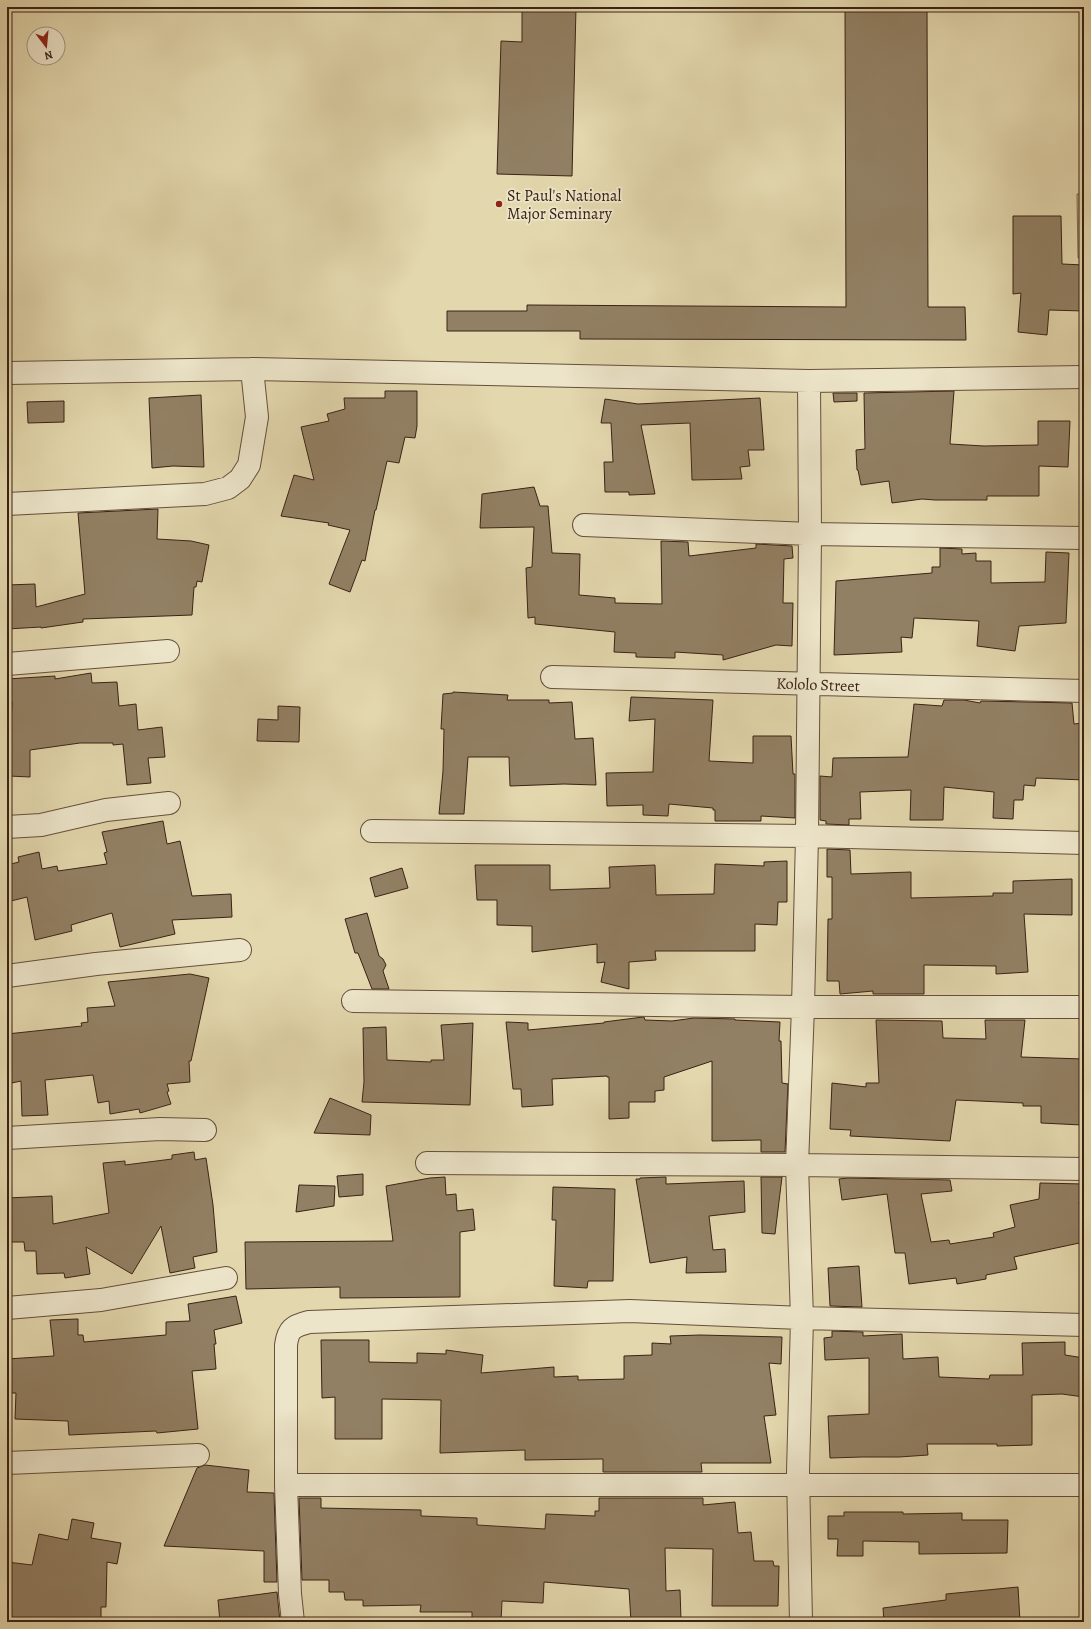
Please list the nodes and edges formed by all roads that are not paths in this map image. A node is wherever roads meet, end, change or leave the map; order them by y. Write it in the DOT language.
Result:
graph roads {
  1 [pos="252,369"];
  2 [pos="7,373"];
  3 [pos="1084,377"];
  4 [pos="809,381"];
  5 [pos="7,504"];
  6 [pos="584,525"];
  7 [pos="810,534"];
  8 [pos="1084,538"];
  9 [pos="168,651"];
  10 [pos="7,664"];
  11 [pos="552,677"];
  12 [pos="810,684"];
  13 [pos="1084,691"];
  14 [pos="169,803"];
  15 [pos="7,827"];
  16 [pos="372,831"];
  17 [pos="807,836"];
  18 [pos="1084,843"];
  19 [pos="240,950"];
  20 [pos="7,976"];
  21 [pos="353,1001"];
  22 [pos="803,1007"];
  23 [pos="1084,1007"];
  24 [pos="205,1130"];
  25 [pos="7,1138"];
  26 [pos="427,1163"];
  27 [pos="797,1165"];
  28 [pos="1084,1169"];
  29 [pos="226,1278"];
  30 [pos="7,1308"];
  31 [pos="802,1318"];
  32 [pos="1084,1325"];
  33 [pos="198,1455"];
  34 [pos="7,1463"];
  35 [pos="286,1485"];
  36 [pos="798,1485"];
  37 [pos="1084,1485"];
  38 [pos="293,1622"];
  39 [pos="801,1622"];
  1 -- 2 [label="street"];
  1 -- 4 [label="street"];
  1 -- 5 [label="street"];
  3 -- 4 [label="street"];
  4 -- 7 [label="street"];
  6 -- 7 [label="street"];
  7 -- 8 [label="street"];
  7 -- 12 [label="street"];
  9 -- 10 [label="street"];
  11 -- 12 [label="street, Kololo Street"];
  12 -- 13 [label="street, Kololo Street"];
  12 -- 17 [label="street"];
  14 -- 15 [label="street"];
  16 -- 17 [label="street"];
  17 -- 18 [label="street"];
  17 -- 22 [label="street"];
  19 -- 20 [label="street"];
  21 -- 22 [label="street"];
  22 -- 23 [label="street"];
  22 -- 27 [label="street"];
  24 -- 25 [label="street"];
  26 -- 27 [label="street"];
  27 -- 28 [label="street"];
  27 -- 31 [label="street"];
  29 -- 30 [label="street"];
  31 -- 32 [label="street"];
  31 -- 35 [label="street"];
  31 -- 36 [label="street"];
  33 -- 34 [label="street"];
  35 -- 36 [label="street"];
  35 -- 38 [label="street"];
  36 -- 37 [label="street"];
  36 -- 39 [label="street"];
}
